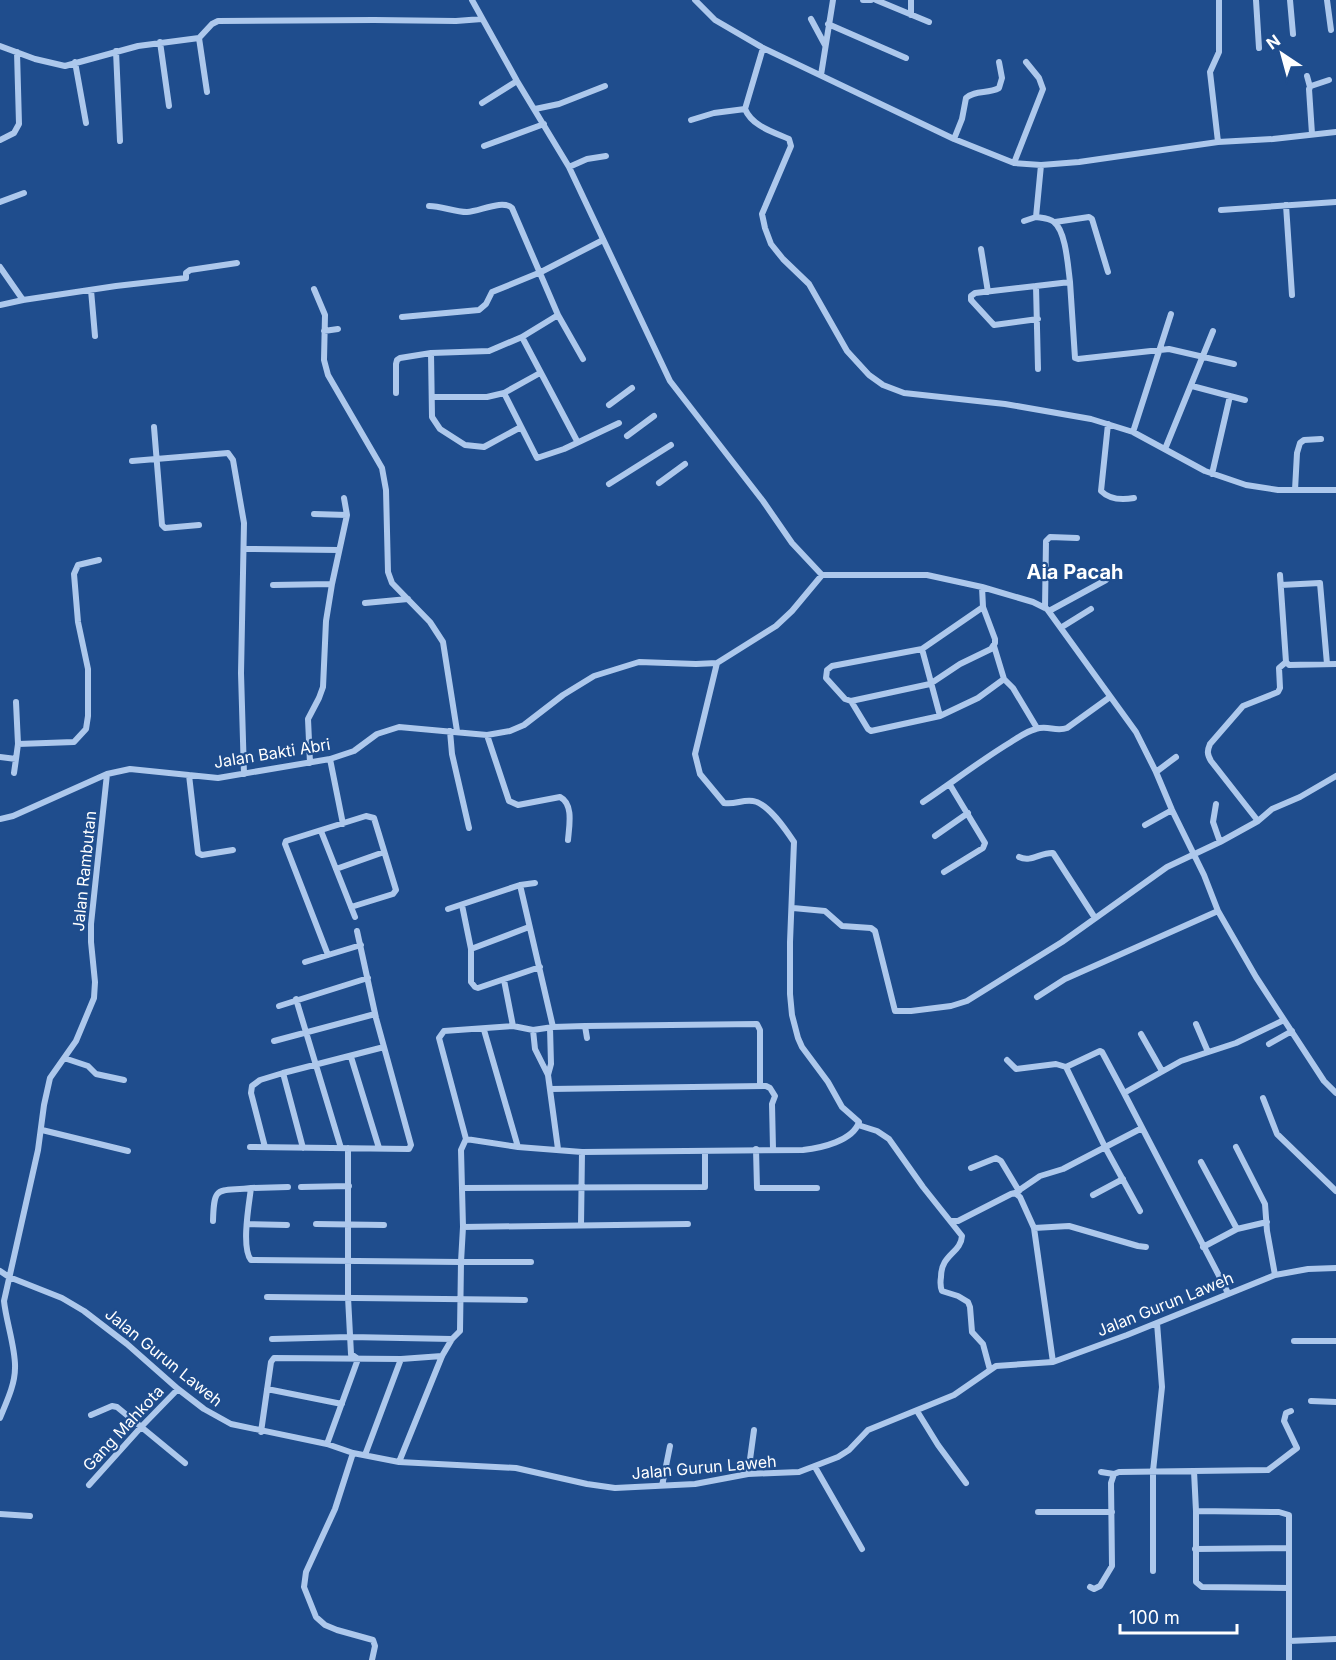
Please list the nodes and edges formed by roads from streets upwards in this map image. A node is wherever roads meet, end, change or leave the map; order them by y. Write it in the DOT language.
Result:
graph roads {
  1 [pos="472,0"];
  2 [pos="695,0"];
  3 [pos="833,0"];
  4 [pos="863,0"];
  5 [pos="871,0"];
  6 [pos="876,0"];
  7 [pos="911,0"];
  8 [pos="1219,0"];
  9 [pos="1256,0"];
  10 [pos="1290,0"];
  11 [pos="1327,0"];
  12 [pos="911,15"];
  13 [pos="482,19"];
  14 [pos="811,19"];
  15 [pos="929,22"];
  16 [pos="828,24"];
  17 [pos="1331,30"];
  18 [pos="1293,33"];
  19 [pos="199,38"];
  20 [pos="160,42"];
  21 [pos="0,46"];
  22 [pos="825,46"];
  23 [pos="763,48"];
  24 [pos="1259,48"];
  25 [pos="116,51"];
  26 [pos="17,52"];
  27 [pos="906,58"];
  28 [pos="75,62"];
  29 [pos="999,62"];
  30 [pos="1026,62"];
  31 [pos="821,75"];
  32 [pos="1307,76"];
  33 [pos="1329,80"];
  34 [pos="517,81"];
  35 [pos="605,86"];
  36 [pos="1310,87"];
  37 [pos="207,92"];
  38 [pos="482,103"];
  39 [pos="169,106"];
  40 [pos="535,109"];
  41 [pos="746,109"];
  42 [pos="691,120"];
  43 [pos="86,123"];
  44 [pos="543,124"];
  45 [pos="1336,132"];
  46 [pos="1312,134"];
  47 [pos="954,139"];
  48 [pos="0,140"];
  49 [pos="120,141"];
  50 [pos="1218,142"];
  51 [pos="484,146"];
  52 [pos="606,156"];
  53 [pos="1014,164"];
  54 [pos="1041,165"];
  55 [pos="569,167"];
  56 [pos="24,193"];
  57 [pos="0,202"];
  58 [pos="1336,202"];
  59 [pos="1286,205"];
  60 [pos="429,206"];
  61 [pos="1221,210"];
  62 [pos="1036,217"];
  63 [pos="1024,221"];
  64 [pos="1055,222"];
  65 [pos="603,240"];
  66 [pos="981,249"];
  67 [pos="237,263"];
  68 [pos="0,267"];
  69 [pos="541,272"];
  70 [pos="1108,272"];
  71 [pos="1070,282"];
  72 [pos="1036,286"];
  73 [pos="314,289"];
  74 [pos="91,290"];
  75 [pos="988,292"];
  76 [pos="1292,295"];
  77 [pos="23,300"];
  78 [pos="0,305"];
  79 [pos="1171,314"];
  80 [pos="558,315"];
  81 [pos="402,317"];
  82 [pos="1038,319"];
  83 [pos="338,329"];
  84 [pos="1213,330"];
  85 [pos="324,331"];
  86 [pos="95,336"];
  87 [pos="522,337"];
  88 [pos="1160,349"];
  89 [pos="431,353"];
  90 [pos="1202,357"];
  91 [pos="584,359"];
  92 [pos="1234,364"];
  93 [pos="1038,369"];
  94 [pos="540,373"];
  95 [pos="1192,386"];
  96 [pos="632,388"];
  97 [pos="396,393"];
  98 [pos="504,393"];
  99 [pos="1230,396"];
  100 [pos="433,397"];
  101 [pos="1245,400"];
  102 [pos="609,405"];
  103 [pos="654,416"];
  104 [pos="619,423"];
  105 [pos="1108,424"];
  106 [pos="521,427"];
  107 [pos="154,428"];
  108 [pos="1133,432"];
  109 [pos="627,436"];
  110 [pos="1321,439"];
  111 [pos="577,441"];
  112 [pos="672,445"];
  113 [pos="1165,449"];
  114 [pos="155,459"];
  115 [pos="132,461"];
  116 [pos="685,464"];
  117 [pos="1212,474"];
  118 [pos="659,483"];
  119 [pos="609,484"];
  120 [pos="1295,490"];
  121 [pos="1336,490"];
  122 [pos="344,498"];
  123 [pos="1134,498"];
  124 [pos="314,514"];
  125 [pos="347,515"];
  126 [pos="199,525"];
  127 [pos="1077,538"];
  128 [pos="245,549"];
  129 [pos="339,550"];
  130 [pos="99,560"];
  131 [pos="822,575"];
  132 [pos="1280,575"];
  133 [pos="1106,580"];
  134 [pos="332,584"];
  135 [pos="273,585"];
  136 [pos="1281,585"];
  137 [pos="982,587"];
  138 [pos="408,599"];
  139 [pos="365,603"];
  140 [pos="983,607"];
  141 [pos="1047,609"];
  142 [pos="1090,609"];
  143 [pos="1062,627"];
  144 [pos="994,646"];
  145 [pos="922,649"];
  146 [pos="717,663"];
  147 [pos="1286,663"];
  148 [pos="1327,664"];
  149 [pos="1336,664"];
  150 [pos="1004,679"];
  151 [pos="930,684"];
  152 [pos="1110,697"];
  153 [pos="16,702"];
  154 [pos="851,702"];
  155 [pos="940,716"];
  156 [pos="1037,728"];
  157 [pos="453,731"];
  158 [pos="487,735"];
  159 [pos="18,744"];
  160 [pos="0,757"];
  161 [pos="1176,757"];
  162 [pos="16,759"];
  163 [pos="330,759"];
  164 [pos="310,763"];
  165 [pos="1156,772"];
  166 [pos="14,773"];
  167 [pos="107,774"];
  168 [pos="244,774"];
  169 [pos="189,775"];
  170 [pos="1336,776"];
  171 [pos="950,785"];
  172 [pos="923,802"];
  173 [pos="1216,804"];
  174 [pos="1172,810"];
  175 [pos="968,813"];
  176 [pos="0,819"];
  177 [pos="1258,821"];
  178 [pos="343,824"];
  179 [pos="1145,825"];
  180 [pos="470,828"];
  181 [pos="321,831"];
  182 [pos="935,836"];
  183 [pos="568,840"];
  184 [pos="1220,842"];
  185 [pos="233,850"];
  186 [pos="384,852"];
  187 [pos="1193,854"];
  188 [pos="1019,857"];
  189 [pos="336,869"];
  190 [pos="944,872"];
  191 [pos="535,884"];
  192 [pos="520,885"];
  193 [pos="462,905"];
  194 [pos="351,907"];
  195 [pos="793,908"];
  196 [pos="448,909"];
  197 [pos="1218,911"];
  198 [pos="355,917"];
  199 [pos="1095,918"];
  200 [pos="529,927"];
  201 [pos="357,930"];
  202 [pos="361,945"];
  203 [pos="471,949"];
  204 [pos="327,955"];
  205 [pos="305,962"];
  206 [pos="540,968"];
  207 [pos="368,978"];
  208 [pos="504,980"];
  209 [pos="1037,997"];
  210 [pos="296,999"];
  211 [pos="279,1006"];
  212 [pos="375,1014"];
  213 [pos="1284,1020"];
  214 [pos="1196,1024"];
  215 [pos="513,1026"];
  216 [pos="585,1026"];
  217 [pos="551,1028"];
  218 [pos="484,1030"];
  219 [pos="533,1030"];
  220 [pos="1292,1031"];
  221 [pos="306,1032"];
  222 [pos="1141,1034"];
  223 [pos="587,1038"];
  224 [pos="274,1041"];
  225 [pos="1269,1044"];
  226 [pos="384,1047"];
  227 [pos="1208,1052"];
  228 [pos="351,1057"];
  229 [pos="64,1058"];
  230 [pos="1007,1060"];
  231 [pos="316,1065"];
  232 [pos="1066,1067"];
  233 [pos="1162,1071"];
  234 [pos="283,1073"];
  235 [pos="548,1075"];
  236 [pos="124,1080"];
  237 [pos="760,1085"];
  238 [pos="550,1089"];
  239 [pos="1124,1093"];
  240 [pos="1336,1093"];
  241 [pos="1263,1098"];
  242 [pos="858,1125"];
  243 [pos="1142,1128"];
  244 [pos="42,1131"];
  245 [pos="466,1140"];
  246 [pos="250,1147"];
  247 [pos="265,1147"];
  248 [pos="518,1147"];
  249 [pos="1105,1147"];
  250 [pos="1236,1147"];
  251 [pos="303,1148"];
  252 [pos="345,1148"];
  253 [pos="379,1148"];
  254 [pos="558,1149"];
  255 [pos="756,1149"];
  256 [pos="773,1149"];
  257 [pos="128,1151"];
  258 [pos="705,1151"];
  259 [pos="582,1152"];
  260 [pos="1201,1162"];
  261 [pos="971,1168"];
  262 [pos="1123,1179"];
  263 [pos="349,1186"];
  264 [pos="288,1187"];
  265 [pos="302,1187"];
  266 [pos="251,1188"];
  267 [pos="463,1188"];
  268 [pos="817,1188"];
  269 [pos="580,1189"];
  270 [pos="1336,1191"];
  271 [pos="1017,1192"];
  272 [pos="1094,1195"];
  273 [pos="1140,1211"];
  274 [pos="213,1221"];
  275 [pos="951,1221"];
  276 [pos="1267,1222"];
  277 [pos="248,1224"];
  278 [pos="316,1224"];
  279 [pos="688,1224"];
  280 [pos="287,1225"];
  281 [pos="349,1225"];
  282 [pos="582,1225"];
  283 [pos="384,1226"];
  284 [pos="464,1227"];
  285 [pos="1034,1228"];
  286 [pos="1237,1229"];
  287 [pos="1146,1247"];
  288 [pos="1203,1247"];
  289 [pos="349,1262"];
  290 [pos="461,1262"];
  291 [pos="531,1262"];
  292 [pos="1336,1268"];
  293 [pos="0,1271"];
  294 [pos="1275,1275"];
  295 [pos="9,1277"];
  296 [pos="1228,1293"];
  297 [pos="267,1297"];
  298 [pos="348,1297"];
  299 [pos="461,1300"];
  300 [pos="525,1300"];
  301 [pos="1157,1323"];
  302 [pos="350,1337"];
  303 [pos="272,1339"];
  304 [pos="452,1339"];
  305 [pos="1294,1341"];
  306 [pos="1336,1341"];
  307 [pos="442,1356"];
  308 [pos="358,1359"];
  309 [pos="401,1359"];
  310 [pos="1053,1362"];
  311 [pos="990,1370"];
  312 [pos="178,1389"];
  313 [pos="267,1389"];
  314 [pos="1311,1401"];
  315 [pos="1336,1402"];
  316 [pos="342,1404"];
  317 [pos="917,1411"];
  318 [pos="1291,1411"];
  319 [pos="91,1416"];
  320 [pos="0,1418"];
  321 [pos="142,1426"];
  322 [pos="754,1430"];
  323 [pos="261,1431"];
  324 [pos="327,1444"];
  325 [pos="670,1446"];
  326 [pos="353,1453"];
  327 [pos="365,1455"];
  328 [pos="399,1462"];
  329 [pos="185,1463"];
  330 [pos="815,1467"];
  331 [pos="1153,1471"];
  332 [pos="1194,1471"];
  333 [pos="1101,1472"];
  334 [pos="748,1474"];
  335 [pos="1114,1474"];
  336 [pos="966,1483"];
  337 [pos="89,1485"];
  338 [pos="662,1486"];
  339 [pos="1196,1511"];
  340 [pos="1038,1512"];
  341 [pos="1112,1512"];
  342 [pos="0,1514"];
  343 [pos="30,1516"];
  344 [pos="1289,1548"];
  345 [pos="862,1549"];
  346 [pos="1195,1549"];
  347 [pos="1153,1571"];
  348 [pos="1090,1587"];
  349 [pos="1289,1588"];
  350 [pos="1336,1639"];
  351 [pos="1289,1641"];
  352 [pos="372,1660"];
  353 [pos="1289,1660"];
  1 -- 13 [label="street"];
  2 -- 23 [label="street"];
  3 -- 16 [label="street"];
  4 -- 5 [label="street"];
  6 -- 12 [label="street"];
  7 -- 12 [label="street"];
  8 -- 50 [label="street"];
  9 -- 24 [label="street"];
  10 -- 18 [label="street"];
  11 -- 17 [label="street"];
  12 -- 15 [label="street"];
  13 -- 19 [label="street"];
  13 -- 34 [label="street"];
  14 -- 22 [label="street"];
  16 -- 22 [label="street"];
  16 -- 27 [label="street"];
  19 -- 20 [label="street"];
  19 -- 37 [label="street"];
  20 -- 25 [label="street"];
  20 -- 39 [label="street"];
  21 -- 26 [label="street"];
  22 -- 31 [label="street"];
  23 -- 31 [label="street"];
  23 -- 41 [label="street"];
  25 -- 28 [label="street"];
  25 -- 49 [label="street"];
  26 -- 28 [label="street"];
  26 -- 48 [label="street"];
  28 -- 43 [label="street"];
  29 -- 47 [label="street"];
  30 -- 53 [label="street"];
  31 -- 47 [label="street"];
  32 -- 36 [label="street"];
  33 -- 36 [label="street"];
  34 -- 38 [label="street"];
  34 -- 40 [label="street"];
  35 -- 40 [label="street"];
  36 -- 46 [label="street"];
  40 -- 44 [label="street"];
  41 -- 42 [label="street"];
  41 -- 105 [label="street"];
  44 -- 51 [label="street"];
  44 -- 55 [label="street"];
  45 -- 46 [label="street"];
  46 -- 50 [label="street"];
  47 -- 53 [label="street"];
  50 -- 54 [label="street"];
  52 -- 55 [label="street"];
  53 -- 54 [label="street"];
  54 -- 62 [label="street"];
  55 -- 65 [label="street"];
  56 -- 57 [label="street"];
  58 -- 59 [label="street"];
  59 -- 61 [label="street"];
  59 -- 76 [label="street"];
  60 -- 69 [label="street"];
  62 -- 63 [label="street"];
  62 -- 64 [label="street"];
  64 -- 70 [label="street"];
  64 -- 71 [label="street"];
  65 -- 69 [label="street"];
  65 -- 131 [label="street"];
  66 -- 75 [label="street"];
  67 -- 74 [label="street"];
  68 -- 77 [label="street"];
  69 -- 80 [label="street"];
  69 -- 81 [label="street"];
  71 -- 72 [label="street"];
  71 -- 88 [label="street"];
  72 -- 75 [label="street"];
  72 -- 82 [label="street"];
  73 -- 85 [label="street"];
  74 -- 77 [label="street"];
  74 -- 86 [label="street"];
  75 -- 82 [label="street"];
  77 -- 78 [label="street"];
  79 -- 88 [label="street"];
  80 -- 87 [label="street"];
  80 -- 91 [label="street"];
  82 -- 93 [label="street"];
  83 -- 85 [label="street"];
  84 -- 90 [label="street"];
  85 -- 138 [label="street"];
  87 -- 89 [label="street"];
  87 -- 94 [label="street"];
  88 -- 90 [label="street"];
  88 -- 108 [label="street"];
  89 -- 97 [label="street"];
  89 -- 100 [label="street"];
  90 -- 92 [label="street"];
  90 -- 95 [label="street"];
  94 -- 98 [label="street"];
  94 -- 111 [label="street"];
  95 -- 99 [label="street"];
  95 -- 113 [label="street"];
  96 -- 102 [label="street"];
  98 -- 100 [label="street"];
  98 -- 106 [label="street"];
  99 -- 101 [label="street"];
  99 -- 117 [label="street"];
  100 -- 106 [label="street"];
  103 -- 109 [label="street"];
  104 -- 111 [label="street"];
  105 -- 108 [label="street"];
  105 -- 123 [label="street"];
  106 -- 111 [label="street"];
  107 -- 114 [label="street"];
  108 -- 113 [label="street"];
  110 -- 120 [label="street"];
  112 -- 119 [label="street"];
  113 -- 117 [label="street"];
  114 -- 115 [label="street"];
  114 -- 126 [label="street"];
  114 -- 128 [label="street"];
  116 -- 118 [label="street"];
  117 -- 120 [label="street"];
  120 -- 121 [label="street"];
  122 -- 125 [label="street"];
  124 -- 125 [label="street"];
  125 -- 129 [label="street"];
  127 -- 141 [label="street"];
  128 -- 129 [label="street"];
  128 -- 168 [label="street"];
  129 -- 134 [label="street"];
  130 -- 159 [label="street"];
  131 -- 137 [label="street"];
  131 -- 146 [label="street"];
  132 -- 136 [label="street"];
  133 -- 141 [label="street"];
  134 -- 135 [label="street"];
  134 -- 164 [label="street"];
  136 -- 147 [label="street"];
  136 -- 148 [label="street"];
  137 -- 140 [label="street"];
  137 -- 141 [label="street"];
  138 -- 139 [label="street"];
  138 -- 157 [label="street"];
  140 -- 144 [label="street"];
  140 -- 145 [label="street"];
  141 -- 143 [label="street"];
  142 -- 143 [label="street"];
  143 -- 152 [label="street"];
  144 -- 150 [label="street"];
  144 -- 151 [label="street"];
  145 -- 151 [label="street"];
  145 -- 154 [label="street"];
  146 -- 158 [label="street, Jalan Bakti Abri"];
  146 -- 195 [label="street"];
  147 -- 148 [label="street"];
  147 -- 177 [label="street"];
  148 -- 149 [label="street"];
  150 -- 155 [label="street"];
  150 -- 156 [label="street"];
  151 -- 154 [label="street"];
  151 -- 155 [label="street"];
  152 -- 156 [label="street"];
  152 -- 165 [label="street"];
  153 -- 159 [label="street"];
  154 -- 155 [label="street"];
  156 -- 171 [label="street"];
  157 -- 158 [label="street, Jalan Bakti Abri"];
  157 -- 163 [label="street, Jalan Bakti Abri"];
  157 -- 180 [label="street"];
  158 -- 183 [label="street"];
  159 -- 162 [label="street"];
  160 -- 162 [label="street"];
  161 -- 165 [label="street"];
  162 -- 166 [label="street"];
  163 -- 164 [label="street, Jalan Bakti Abri"];
  163 -- 178 [label="street"];
  164 -- 168 [label="street, Jalan Bakti Abri"];
  165 -- 174 [label="street"];
  167 -- 169 [label="street, Jalan Bakti Abri"];
  167 -- 176 [label="street, Jalan Bakti Abri"];
  167 -- 229 [label="street, Jalan Rambutan"];
  168 -- 169 [label="street, Jalan Bakti Abri"];
  169 -- 185 [label="street"];
  170 -- 177 [label="street"];
  171 -- 172 [label="street"];
  171 -- 175 [label="street"];
  173 -- 184 [label="street"];
  174 -- 179 [label="street"];
  174 -- 187 [label="street"];
  175 -- 182 [label="street"];
  175 -- 190 [label="street"];
  177 -- 184 [label="street"];
  178 -- 181 [label="street"];
  178 -- 186 [label="street"];
  181 -- 189 [label="street"];
  181 -- 204 [label="street"];
  184 -- 187 [label="street"];
  186 -- 189 [label="street"];
  186 -- 194 [label="street"];
  187 -- 197 [label="street"];
  187 -- 199 [label="street"];
  188 -- 199 [label="street"];
  189 -- 194 [label="street"];
  191 -- 192 [label="street"];
  192 -- 193 [label="street"];
  192 -- 200 [label="street"];
  193 -- 196 [label="street"];
  193 -- 203 [label="street"];
  194 -- 198 [label="street"];
  195 -- 199 [label="street"];
  195 -- 242 [label="street"];
  197 -- 209 [label="street"];
  197 -- 213 [label="street"];
  200 -- 203 [label="street"];
  200 -- 206 [label="street"];
  201 -- 202 [label="street"];
  202 -- 204 [label="street"];
  202 -- 207 [label="street"];
  203 -- 208 [label="street"];
  204 -- 205 [label="street"];
  206 -- 208 [label="street"];
  206 -- 217 [label="street"];
  207 -- 210 [label="street"];
  207 -- 212 [label="street"];
  208 -- 215 [label="street"];
  210 -- 211 [label="street"];
  210 -- 221 [label="street"];
  212 -- 221 [label="street"];
  212 -- 226 [label="street"];
  213 -- 220 [label="street"];
  213 -- 227 [label="street"];
  214 -- 227 [label="street"];
  215 -- 218 [label="street"];
  215 -- 219 [label="street"];
  216 -- 217 [label="street"];
  216 -- 223 [label="street"];
  216 -- 237 [label="street"];
  217 -- 219 [label="street"];
  217 -- 235 [label="street"];
  218 -- 245 [label="street"];
  218 -- 248 [label="street"];
  219 -- 235 [label="street"];
  220 -- 225 [label="street"];
  220 -- 240 [label="street"];
  221 -- 224 [label="street"];
  221 -- 231 [label="street"];
  222 -- 233 [label="street"];
  226 -- 228 [label="street"];
  226 -- 253 [label="street"];
  227 -- 233 [label="street"];
  228 -- 231 [label="street"];
  228 -- 253 [label="street"];
  229 -- 236 [label="street"];
  229 -- 244 [label="street, Jalan Rambutan"];
  230 -- 232 [label="street"];
  231 -- 234 [label="street"];
  231 -- 252 [label="street"];
  232 -- 239 [label="street"];
  232 -- 249 [label="street"];
  233 -- 239 [label="street"];
  234 -- 247 [label="street"];
  234 -- 251 [label="street"];
  235 -- 238 [label="street"];
  237 -- 238 [label="street"];
  237 -- 256 [label="street"];
  238 -- 254 [label="street"];
  239 -- 243 [label="street"];
  241 -- 270 [label="street"];
  242 -- 256 [label="street"];
  242 -- 275 [label="street"];
  243 -- 249 [label="street"];
  243 -- 288 [label="street"];
  244 -- 257 [label="street"];
  244 -- 295 [label="street, Jalan Rambutan"];
  245 -- 248 [label="street"];
  245 -- 267 [label="street"];
  246 -- 247 [label="street"];
  247 -- 251 [label="street"];
  248 -- 254 [label="street"];
  249 -- 262 [label="street"];
  249 -- 271 [label="street"];
  250 -- 276 [label="street"];
  251 -- 252 [label="street"];
  252 -- 253 [label="street"];
  252 -- 263 [label="street"];
  254 -- 259 [label="street"];
  255 -- 256 [label="street"];
  255 -- 258 [label="street"];
  255 -- 268 [label="street"];
  258 -- 259 [label="street"];
  258 -- 269 [label="street"];
  259 -- 269 [label="street"];
  260 -- 286 [label="street"];
  261 -- 271 [label="street"];
  262 -- 272 [label="street"];
  262 -- 273 [label="street"];
  263 -- 265 [label="street"];
  263 -- 281 [label="street"];
  264 -- 266 [label="street"];
  266 -- 274 [label="street"];
  266 -- 277 [label="street"];
  267 -- 269 [label="street"];
  267 -- 284 [label="street"];
  269 -- 282 [label="street"];
  271 -- 275 [label="street"];
  271 -- 285 [label="street"];
  275 -- 311 [label="street"];
  276 -- 286 [label="street"];
  276 -- 294 [label="street"];
  277 -- 280 [label="street"];
  277 -- 289 [label="street"];
  278 -- 281 [label="street"];
  279 -- 282 [label="street"];
  281 -- 283 [label="street"];
  281 -- 289 [label="street"];
  282 -- 284 [label="street"];
  284 -- 290 [label="street"];
  285 -- 287 [label="street"];
  285 -- 310 [label="street"];
  286 -- 288 [label="street"];
  288 -- 296 [label="street"];
  289 -- 290 [label="street"];
  289 -- 298 [label="street"];
  290 -- 291 [label="street"];
  290 -- 299 [label="street"];
  292 -- 294 [label="street, Jalan Gurun Laweh"];
  293 -- 295 [label="street, Jalan Gurun Laweh"];
  294 -- 296 [label="street, Jalan Gurun Laweh"];
  295 -- 312 [label="street, Jalan Gurun Laweh"];
  295 -- 320 [label="street, Jalan Rambutan"];
  296 -- 301 [label="street, Jalan Gurun Laweh"];
  297 -- 298 [label="street"];
  298 -- 299 [label="street"];
  298 -- 302 [label="street"];
  299 -- 300 [label="street"];
  299 -- 304 [label="street"];
  301 -- 310 [label="street, Jalan Gurun Laweh"];
  301 -- 331 [label="street"];
  302 -- 303 [label="street"];
  302 -- 304 [label="street"];
  302 -- 308 [label="street"];
  304 -- 307 [label="street"];
  305 -- 306 [label="street"];
  307 -- 309 [label="street"];
  307 -- 328 [label="street"];
  308 -- 309 [label="street"];
  308 -- 313 [label="street"];
  308 -- 316 [label="street"];
  309 -- 327 [label="street"];
  310 -- 311 [label="street, Jalan Gurun Laweh"];
  311 -- 317 [label="street, Jalan Gurun Laweh"];
  312 -- 321 [label="street, Gang Mahkota"];
  312 -- 323 [label="street, Jalan Gurun Laweh"];
  313 -- 316 [label="street"];
  313 -- 323 [label="street"];
  314 -- 315 [label="street"];
  316 -- 324 [label="street"];
  317 -- 330 [label="street, Jalan Gurun Laweh"];
  317 -- 336 [label="street"];
  318 -- 332 [label="street"];
  319 -- 321 [label="street"];
  321 -- 329 [label="street"];
  321 -- 337 [label="street, Gang Mahkota"];
  322 -- 334 [label="street"];
  323 -- 324 [label="street, Jalan Gurun Laweh"];
  324 -- 326 [label="street, Jalan Gurun Laweh"];
  325 -- 338 [label="street"];
  326 -- 327 [label="street, Jalan Gurun Laweh"];
  326 -- 352 [label="street"];
  327 -- 328 [label="street, Jalan Gurun Laweh"];
  328 -- 338 [label="street, Jalan Gurun Laweh"];
  330 -- 334 [label="street, Jalan Gurun Laweh"];
  330 -- 345 [label="street"];
  331 -- 332 [label="street"];
  331 -- 335 [label="street"];
  331 -- 347 [label="street"];
  332 -- 339 [label="street"];
  333 -- 335 [label="street"];
  334 -- 338 [label="street, Jalan Gurun Laweh"];
  335 -- 341 [label="street"];
  339 -- 344 [label="street"];
  339 -- 346 [label="street"];
  340 -- 341 [label="street"];
  341 -- 348 [label="street"];
  342 -- 343 [label="street"];
  344 -- 346 [label="street"];
  344 -- 349 [label="street"];
  346 -- 349 [label="street"];
  349 -- 351 [label="street"];
  350 -- 351 [label="street"];
  351 -- 353 [label="street"];
}
